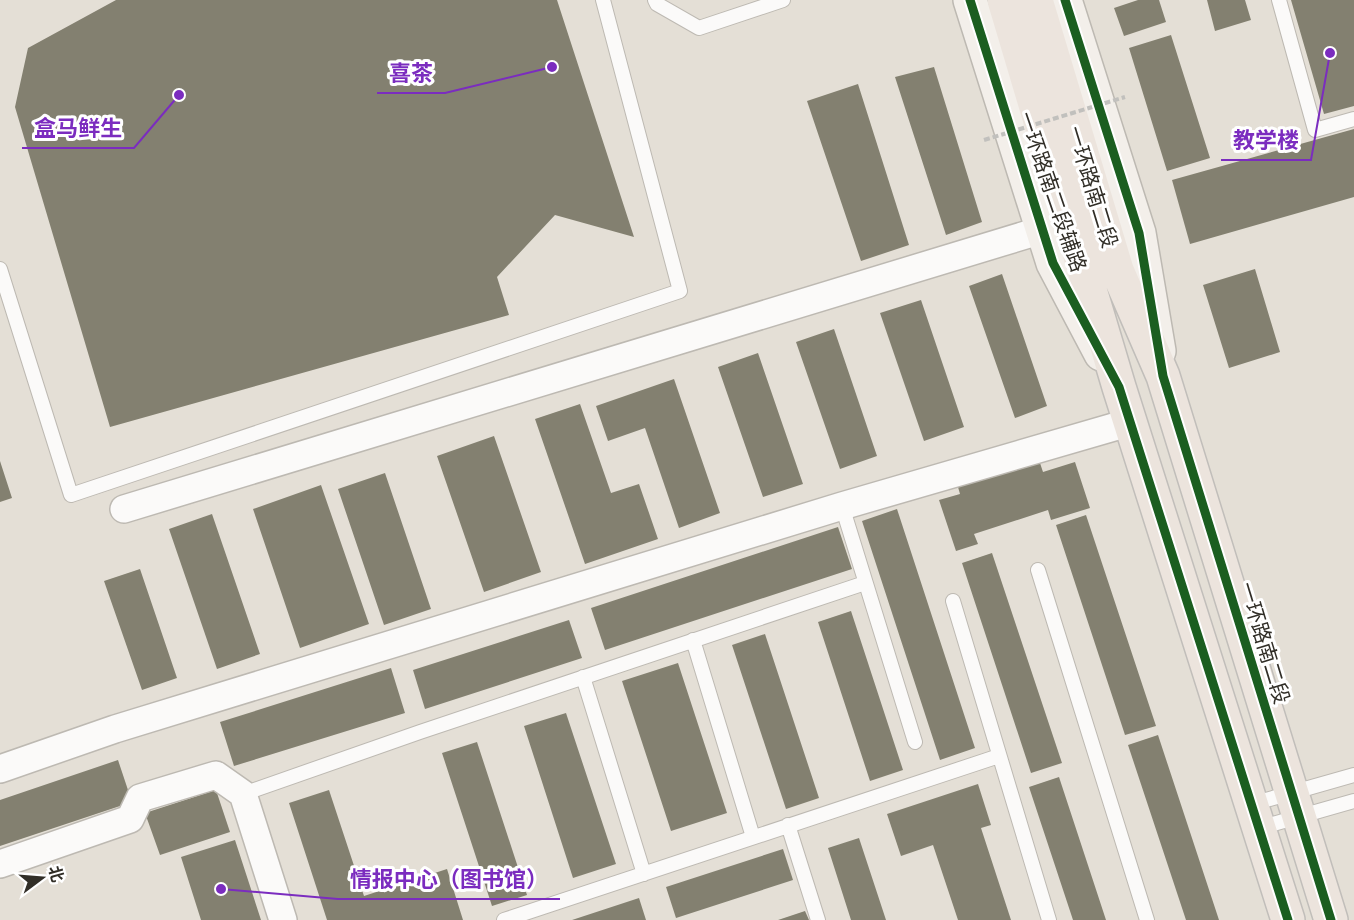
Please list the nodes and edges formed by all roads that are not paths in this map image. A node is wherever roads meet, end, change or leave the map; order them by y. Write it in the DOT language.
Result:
graph roads {
  1 [pos="603,0"];
  2 [pos="655,0"];
  3 [pos="783,0"];
  4 [pos="970,0"];
  5 [pos="1004,0"];
  6 [pos="1036,0"];
  7 [pos="1065,0"];
  8 [pos="1279,0"];
  9 [pos="1354,119"];
  10 [pos="1042,230"];
  11 [pos="0,269"];
  12 [pos="1163,376"];
  13 [pos="1119,387"];
  14 [pos="1131,422"];
  15 [pos="842,506"];
  16 [pos="124,509"];
  17 [pos="1038,570"];
  18 [pos="865,583"];
  19 [pos="953,601"];
  20 [pos="693,640"];
  21 [pos="583,677"];
  22 [pos="915,742"];
  23 [pos="999,756"];
  24 [pos="0,769"];
  25 [pos="1354,775"];
  26 [pos="243,794"];
  27 [pos="1354,801"];
  28 [pos="1296,805"];
  29 [pos="1255,816"];
  30 [pos="788,825"];
  31 [pos="753,837"];
  32 [pos="0,864"];
  33 [pos="644,874"];
  34 [pos="283,920"];
  35 [pos="504,920"];
  36 [pos="818,920"];
  37 [pos="1049,920"];
  38 [pos="1147,920"];
  39 [pos="1288,920"];
  40 [pos="1331,920"];
  1 -- 11 [label="lane"];
  2 -- 3 [label="lane"];
  4 -- 10 [label="main road, 一环路南二段辅路"];
  5 -- 13 [label="main road, 一环路南二段"];
  6 -- 12 [label="main road, 一环路南二段"];
  7 -- 12 [label="main road"];
  8 -- 9 [label="lane"];
  10 -- 13 [label="main road, 一环路南二段辅路"];
  10 -- 16 [label="street"];
  12 -- 28 [label="main road, 一环路南二段"];
  13 -- 14 [label="main road, 一环路南二段"];
  14 -- 15 [label="street"];
  14 -- 29 [label="main road, 一环路南二段"];
  15 -- 18 [label="lane"];
  15 -- 24 [label="street"];
  17 -- 38 [label="lane"];
  18 -- 20 [label="lane"];
  18 -- 22 [label="lane"];
  19 -- 23 [label="lane"];
  20 -- 21 [label="lane"];
  20 -- 31 [label="lane"];
  21 -- 26 [label="lane"];
  21 -- 33 [label="lane"];
  23 -- 30 [label="lane"];
  23 -- 37 [label="lane"];
  25 -- 28 [label="lane"];
  26 -- 32 [label="street"];
  26 -- 34 [label="street"];
  27 -- 28 [label="lane"];
  28 -- 29 [label="lane"];
  28 -- 29 [label="lane"];
  28 -- 40 [label="main road, 一环路南二段"];
  29 -- 39 [label="main road, 一环路南二段"];
  30 -- 31 [label="lane"];
  30 -- 36 [label="lane"];
  31 -- 33 [label="lane"];
  33 -- 35 [label="lane"];
}
